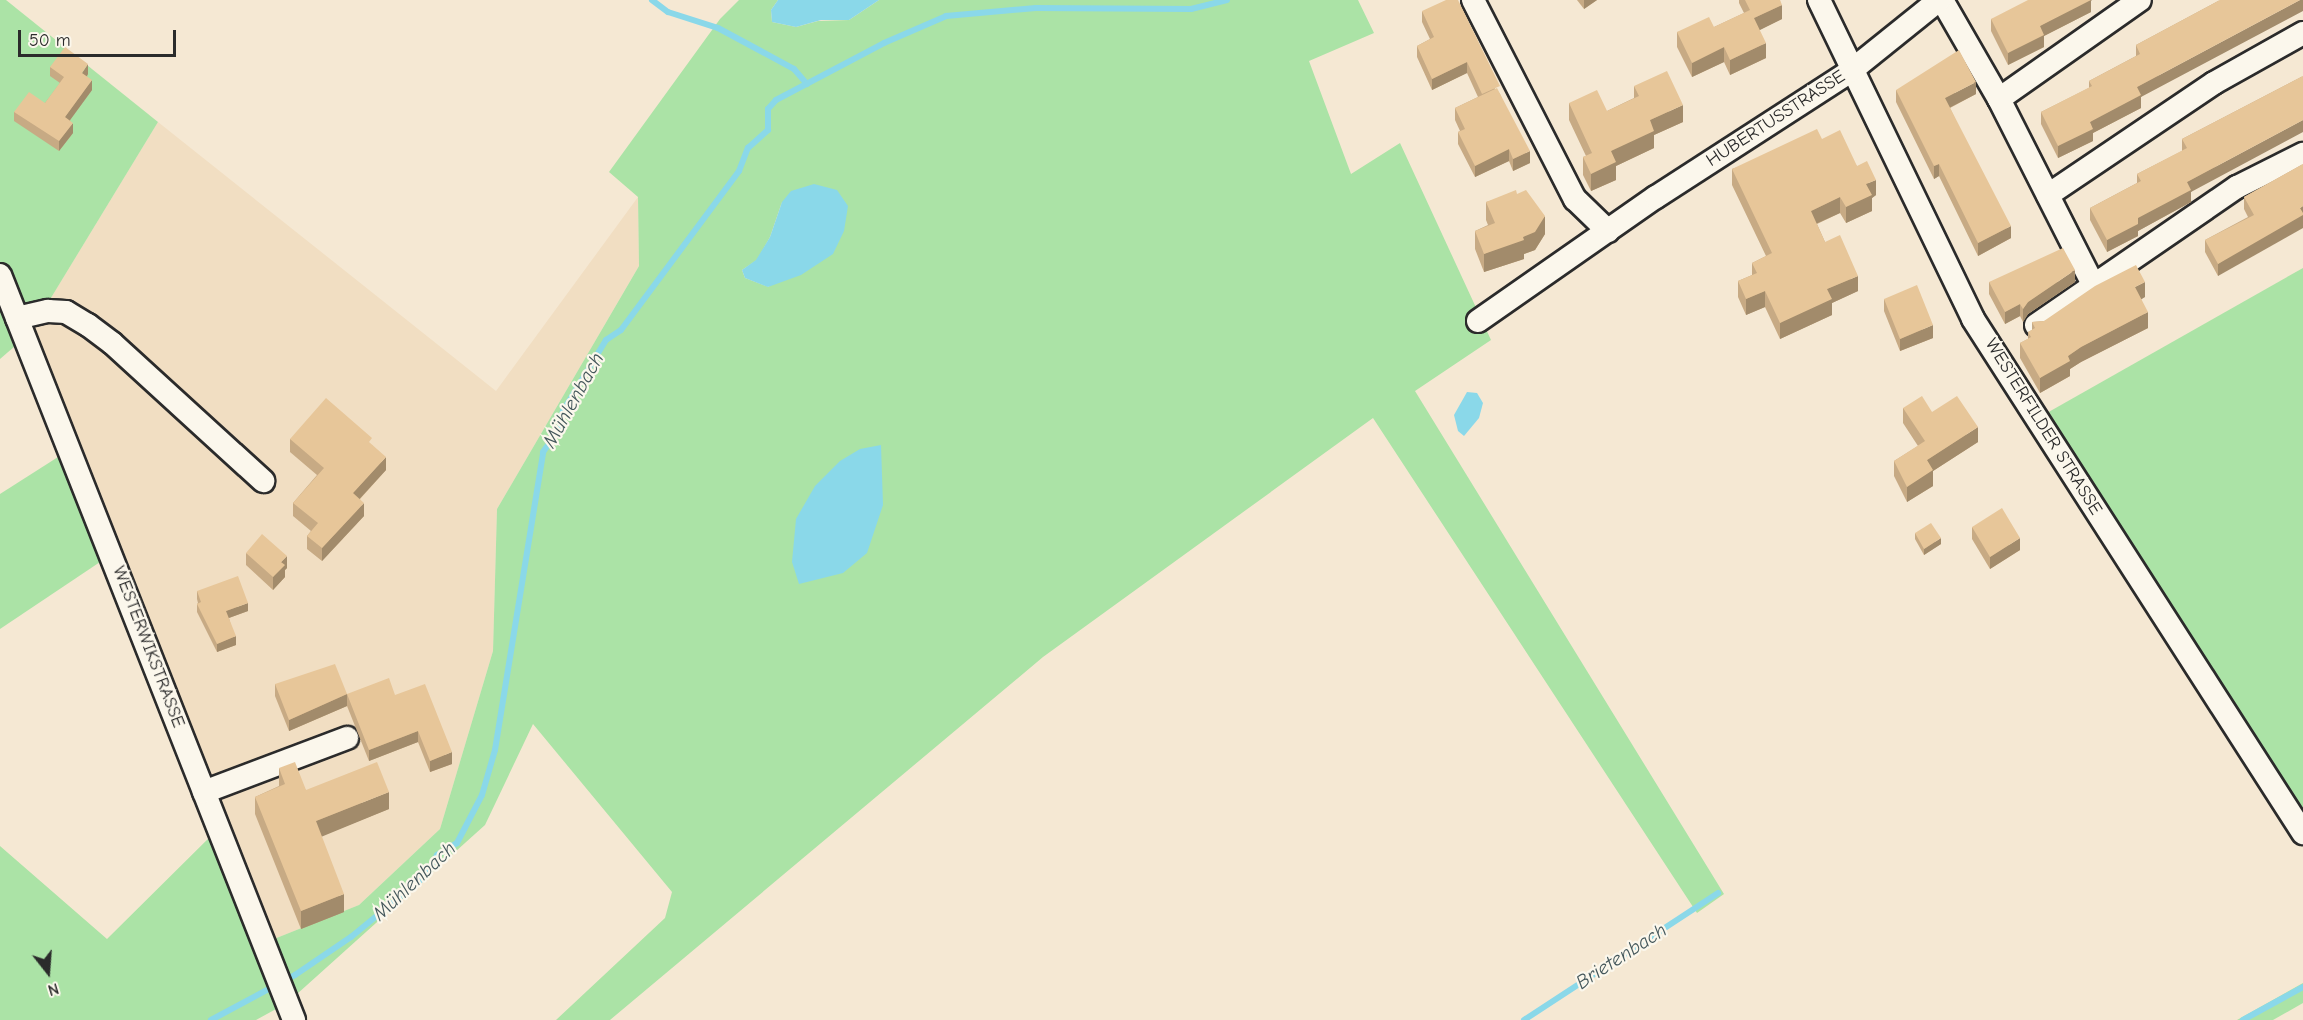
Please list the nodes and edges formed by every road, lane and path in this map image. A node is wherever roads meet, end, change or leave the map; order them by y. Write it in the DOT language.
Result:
graph roads {
  1 [pos="1473,0"];
  2 [pos="1819,0"];
  3 [pos="1941,0"];
  4 [pos="2140,0"];
  5 [pos="2303,33"];
  6 [pos="1852,70"];
  7 [pos="1999,99"];
  8 [pos="2303,153"];
  9 [pos="2048,195"];
  10 [pos="1608,231"];
  11 [pos="0,275"];
  12 [pos="2093,284"];
  13 [pos="17,318"];
  14 [pos="1478,321"];
  15 [pos="2036,325"];
  16 [pos="263,481"];
  17 [pos="347,738"];
  18 [pos="204,792"];
  19 [pos="2303,833"];
  20 [pos="291,1011"];
  1 -- 10 [label="street"];
  2 -- 6 [label="street, WESTERFILDER STRASSE"];
  3 -- 6 [label="street, HUBERTUSSTRASSE"];
  3 -- 7 [label="street, HUBERTUSSTRASSE"];
  4 -- 7 [label="street"];
  5 -- 9 [label="street"];
  6 -- 10 [label="street, HUBERTUSSTRASSE"];
  6 -- 19 [label="street, WESTERFILDER STRASSE"];
  7 -- 9 [label="street, HUBERTUSSTRASSE"];
  8 -- 12 [label="street"];
  9 -- 12 [label="street, HUBERTUSSTRASSE"];
  10 -- 14 [label="street, HUBERTUSSTRASSE"];
  11 -- 13 [label="street, WESTERWIKSTRASSE"];
  12 -- 15 [label="street"];
  13 -- 16 [label="street"];
  13 -- 18 [label="street, WESTERWIKSTRASSE"];
  17 -- 18 [label="street"];
  18 -- 20 [label="street, WESTERWIKSTRASSE"];
}
